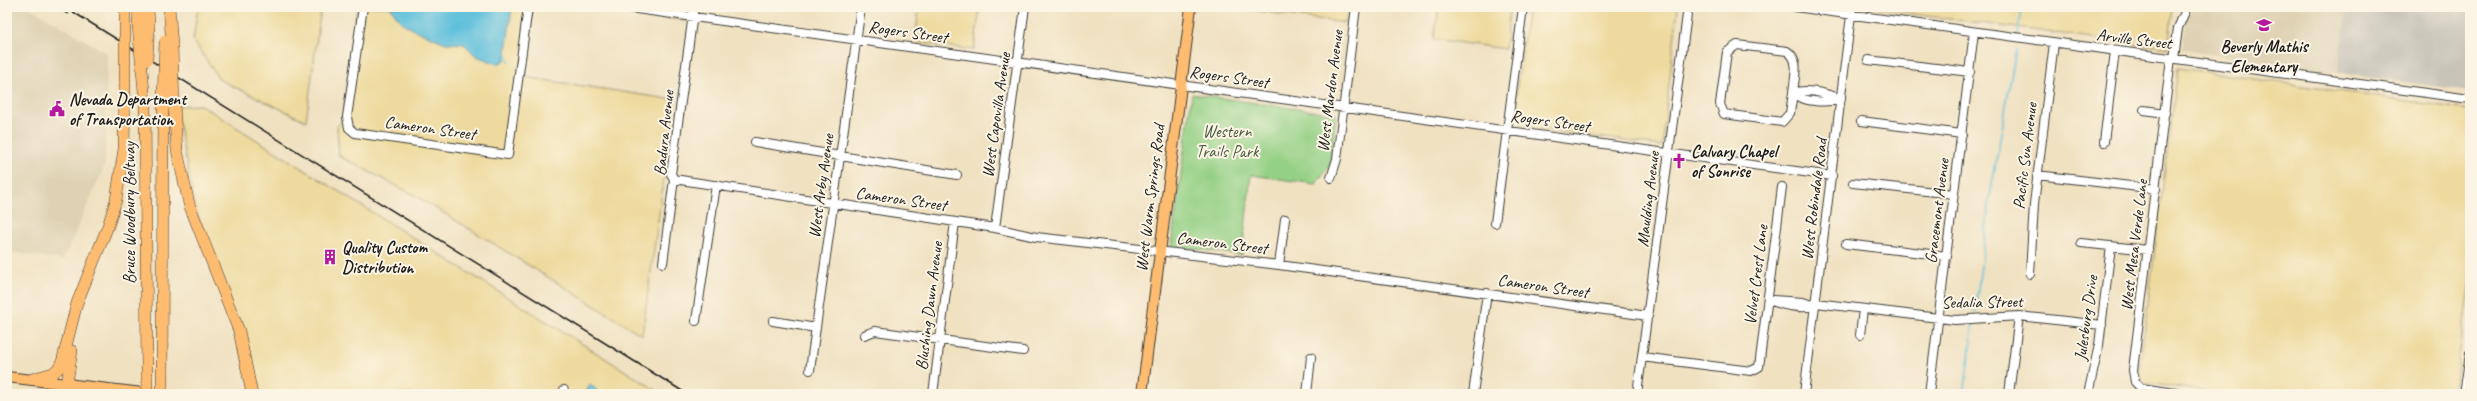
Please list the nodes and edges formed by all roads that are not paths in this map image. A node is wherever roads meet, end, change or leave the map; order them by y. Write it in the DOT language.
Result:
graph roads {
  1 [pos="125,7"];
  2 [pos="139,7"];
  3 [pos="148,7"];
  4 [pos="166,7"];
  5 [pos="169,7"];
  6 [pos="363,7"];
  7 [pos="528,7"];
  8 [pos="622,7"];
  9 [pos="694,7"];
  10 [pos="861,7"];
  11 [pos="1025,7"];
  12 [pos="1191,7"];
  13 [pos="1356,7"];
  14 [pos="1523,7"];
  15 [pos="1688,7"];
  16 [pos="1795,7"];
  17 [pos="1852,7"];
  18 [pos="2185,12"];
  19 [pos="1851,16"];
  20 [pos="693,17"];
  21 [pos="144,26"];
  22 [pos="1974,32"];
  23 [pos="856,40"];
  24 [pos="2054,43"];
  25 [pos="169,44"];
  26 [pos="2115,51"];
  27 [pos="2173,59"];
  28 [pos="1868,60"];
  29 [pos="1019,63"];
  30 [pos="1970,72"];
  31 [pos="1180,85"];
  32 [pos="1793,93"];
  33 [pos="1841,99"];
  34 [pos="2470,99"];
  35 [pos="1344,108"];
  36 [pos="2144,110"];
  37 [pos="2165,113"];
  38 [pos="1861,122"];
  39 [pos="1507,130"];
  40 [pos="1962,134"];
  41 [pos="755,142"];
  42 [pos="2104,142"];
  43 [pos="1669,154"];
  44 [pos="840,157"];
  45 [pos="957,175"];
  46 [pos="2037,175"];
  47 [pos="1832,176"];
  48 [pos="1331,178"];
  49 [pos="674,179"];
  50 [pos="1853,183"];
  51 [pos="716,185"];
  52 [pos="1782,187"];
  53 [pos="2156,189"];
  54 [pos="1954,194"];
  55 [pos="833,204"];
  56 [pos="1285,219"];
  57 [pos="955,222"];
  58 [pos="1494,223"];
  59 [pos="995,228"];
  60 [pos="2081,243"];
  61 [pos="1846,244"];
  62 [pos="2111,246"];
  63 [pos="2148,250"];
  64 [pos="1159,251"];
  65 [pos="1947,256"];
  66 [pos="663,263"];
  67 [pos="1279,265"];
  68 [pos="2030,274"];
  69 [pos="1487,293"];
  70 [pos="1769,300"];
  71 [pos="1815,305"];
  72 [pos="1863,309"];
  73 [pos="1648,316"];
  74 [pos="2019,316"];
  75 [pos="1939,318"];
  76 [pos="73,321"];
  77 [pos="696,321"];
  78 [pos="773,321"];
  79 [pos="2102,325"];
  80 [pos="816,328"];
  81 [pos="864,335"];
  82 [pos="1860,335"];
  83 [pos="940,340"];
  84 [pos="1023,351"];
  85 [pos="2470,354"];
  86 [pos="1311,357"];
  87 [pos="1642,357"];
  88 [pos="246,370"];
  89 [pos="810,370"];
  90 [pos="7,377"];
  91 [pos="32,379"];
  92 [pos="67,389"];
  93 [pos="147,394"];
  94 [pos="151,394"];
  95 [pos="162,394"];
  96 [pos="246,394"];
  97 [pos="252,394"];
  98 [pos="932,394"];
  99 [pos="1142,394"];
  100 [pos="1306,394"];
  101 [pos="1473,394"];
  102 [pos="1637,394"];
  103 [pos="1804,394"];
  104 [pos="1929,394"];
  105 [pos="2009,394"];
  106 [pos="2088,394"];
  107 [pos="2182,394"];
  108 [pos="2464,394"];
  1 -- 76 [label="highway, bridge"];
  2 -- 21 [label="highway"];
  3 -- 21 [label="highway, Bruce Woodbury Beltway"];
  4 -- 25 [label="highway, Bruce Woodbury Beltway"];
  5 -- 25 [label="highway"];
  6 -- 7 [label="street, Cameron Street"];
  8 -- 20 [label="street, Rogers Street"];
  9 -- 20 [label="street, Badura Avenue"];
  10 -- 23 [label="street, West Arby Avenue"];
  11 -- 29 [label="street, West Capovilla Avenue"];
  12 -- 31 [label="main road, West Warm Springs Road"];
  13 -- 35 [label="street, West Mardon Avenue"];
  14 -- 39 [label="street"];
  15 -- 43 [label="street, Maulding Avenue"];
  16 -- 19 [label="street, Arville Street"];
  17 -- 19 [label="street, West Robindale Road"];
  18 -- 27 [label="street, West Mesa Verde Lane"];
  19 -- 22 [label="street, Arville Street"];
  19 -- 33 [label="street, West Robindale Road"];
  20 -- 23 [label="street, Rogers Street"];
  20 -- 49 [label="street, Badura Avenue"];
  21 -- 93 [label="highway, Bruce Woodbury Beltway, bridge"];
  22 -- 24 [label="street, Arville Street"];
  22 -- 30 [label="street, Gracemont Avenue"];
  23 -- 29 [label="street, Rogers Street"];
  23 -- 44 [label="street, West Arby Avenue"];
  24 -- 26 [label="street, Arville Street"];
  24 -- 46 [label="street, Pacific Sun Avenue"];
  25 -- 88 [label="highway, bridge"];
  25 -- 95 [label="highway, Bruce Woodbury Beltway, bridge"];
  26 -- 27 [label="street, Arville Street"];
  26 -- 42 [label="street"];
  27 -- 34 [label="street, Arville Street"];
  27 -- 37 [label="street, West Mesa Verde Lane"];
  28 -- 30 [label="street"];
  29 -- 31 [label="street, Rogers Street"];
  29 -- 59 [label="street, West Capovilla Avenue"];
  30 -- 40 [label="street, Gracemont Avenue"];
  31 -- 35 [label="street, Rogers Street"];
  31 -- 64 [label="main road, West Warm Springs Road"];
  32 -- 32 [label="street"];
  32 -- 33 [label="street"];
  33 -- 47 [label="street, West Robindale Road"];
  35 -- 39 [label="street, Rogers Street"];
  35 -- 48 [label="street, West Mardon Avenue"];
  36 -- 37 [label="street"];
  37 -- 53 [label="street, West Mesa Verde Lane"];
  38 -- 40 [label="street"];
  39 -- 43 [label="street, Rogers Street"];
  39 -- 58 [label="street"];
  40 -- 54 [label="street, Gracemont Avenue"];
  41 -- 44 [label="street"];
  43 -- 47 [label="street, Rogers Street"];
  43 -- 73 [label="street, Maulding Avenue"];
  44 -- 45 [label="street"];
  44 -- 55 [label="street, West Arby Avenue"];
  46 -- 53 [label="street"];
  46 -- 68 [label="street, Pacific Sun Avenue"];
  47 -- 71 [label="street, West Robindale Road"];
  49 -- 51 [label="street, Cameron Street"];
  49 -- 66 [label="street, Badura Avenue"];
  50 -- 54 [label="street"];
  51 -- 55 [label="street, Cameron Street"];
  51 -- 77 [label="street"];
  52 -- 70 [label="street, Velvet Crest Lane"];
  53 -- 63 [label="street, West Mesa Verde Lane"];
  54 -- 65 [label="street, Gracemont Avenue"];
  55 -- 57 [label="street, Cameron Street"];
  55 -- 80 [label="street, West Arby Avenue"];
  56 -- 67 [label="street"];
  57 -- 59 [label="street, Cameron Street"];
  57 -- 83 [label="street, Blushing Dawn Avenue"];
  59 -- 64 [label="street, Cameron Street"];
  60 -- 62 [label="street"];
  61 -- 65 [label="street"];
  62 -- 63 [label="street"];
  62 -- 79 [label="street, Julesburg Drive"];
  63 -- 107 [label="street, West Mesa Verde Lane"];
  64 -- 67 [label="street, Cameron Street"];
  64 -- 99 [label="main road, West Warm Springs Road"];
  65 -- 75 [label="street, Gracemont Avenue"];
  67 -- 69 [label="street, Cameron Street"];
  69 -- 73 [label="street, Cameron Street"];
  69 -- 101 [label="street"];
  70 -- 71 [label="street, Sedalia Street"];
  70 -- 87 [label="street, Velvet Crest Lane"];
  71 -- 72 [label="street, Sedalia Street"];
  71 -- 103 [label="street, West Robindale Road"];
  72 -- 75 [label="street, Sedalia Street"];
  72 -- 82 [label="street"];
  73 -- 87 [label="street, Maulding Avenue"];
  74 -- 75 [label="street, Sedalia Street"];
  74 -- 79 [label="street, Sedalia Street"];
  74 -- 105 [label="street"];
  75 -- 104 [label="street, Gracemont Avenue"];
  76 -- 91 [label="highway"];
  76 -- 92 [label="highway"];
  78 -- 80 [label="street"];
  79 -- 106 [label="street, Julesburg Drive"];
  80 -- 89 [label="street, West Arby Avenue"];
  81 -- 83 [label="street"];
  83 -- 84 [label="street"];
  83 -- 98 [label="street, Blushing Dawn Avenue"];
  85 -- 108 [label="street"];
  86 -- 100 [label="street"];
  87 -- 102 [label="street, Maulding Avenue"];
  88 -- 96 [label="highway"];
  88 -- 97 [label="highway"];
  90 -- 91 [label="main road"];
  91 -- 92 [label="main road"];
  92 -- 94 [label="main road"];
}
